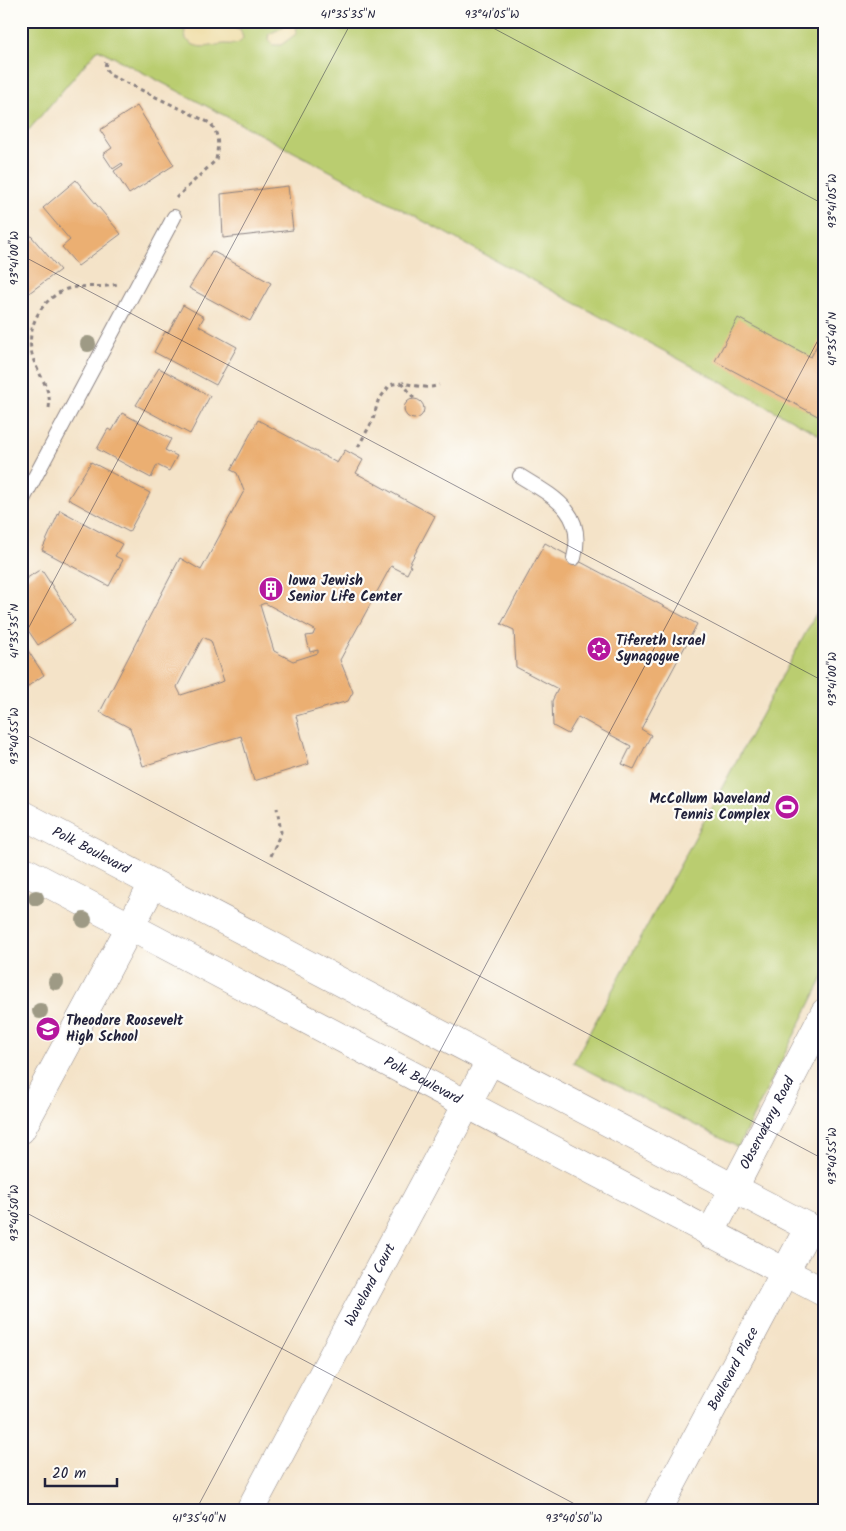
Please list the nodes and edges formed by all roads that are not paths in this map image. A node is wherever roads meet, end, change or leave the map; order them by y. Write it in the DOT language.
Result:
graph roads {
  1 [pos="174,218"];
  2 [pos="520,476"];
  3 [pos="21,503"];
  4 [pos="574,558"];
  5 [pos="21,814"];
  6 [pos="21,869"];
  7 [pos="154,884"];
  8 [pos="130,927"];
  9 [pos="825,1012"];
  10 [pos="490,1060"];
  11 [pos="467,1104"];
  12 [pos="21,1130"];
  13 [pos="734,1188"];
  14 [pos="817,1231"];
  15 [pos="710,1234"];
  16 [pos="785,1272"];
  17 [pos="825,1293"];
  18 [pos="250,1510"];
  19 [pos="658,1510"];
  1 -- 3 [label="lane"];
  2 -- 4 [label="lane"];
  5 -- 7 [label="street, Polk Boulevard"];
  6 -- 8 [label="street, Polk Boulevard"];
  7 -- 8 [label="street"];
  7 -- 10 [label="street, Polk Boulevard"];
  8 -- 11 [label="street, Polk Boulevard"];
  8 -- 12 [label="street"];
  9 -- 13 [label="street, Observatory Road"];
  10 -- 11 [label="street, Waveland Court"];
  10 -- 13 [label="street, Polk Boulevard"];
  11 -- 15 [label="street, Polk Boulevard"];
  11 -- 18 [label="street, Waveland Court"];
  13 -- 14 [label="street, Polk Boulevard"];
  13 -- 15 [label="street, Observatory Road"];
  14 -- 16 [label="street, Boulevard Place"];
  15 -- 16 [label="street, Polk Boulevard"];
  16 -- 17 [label="street, Polk Boulevard"];
  16 -- 19 [label="street, Boulevard Place"];
}
